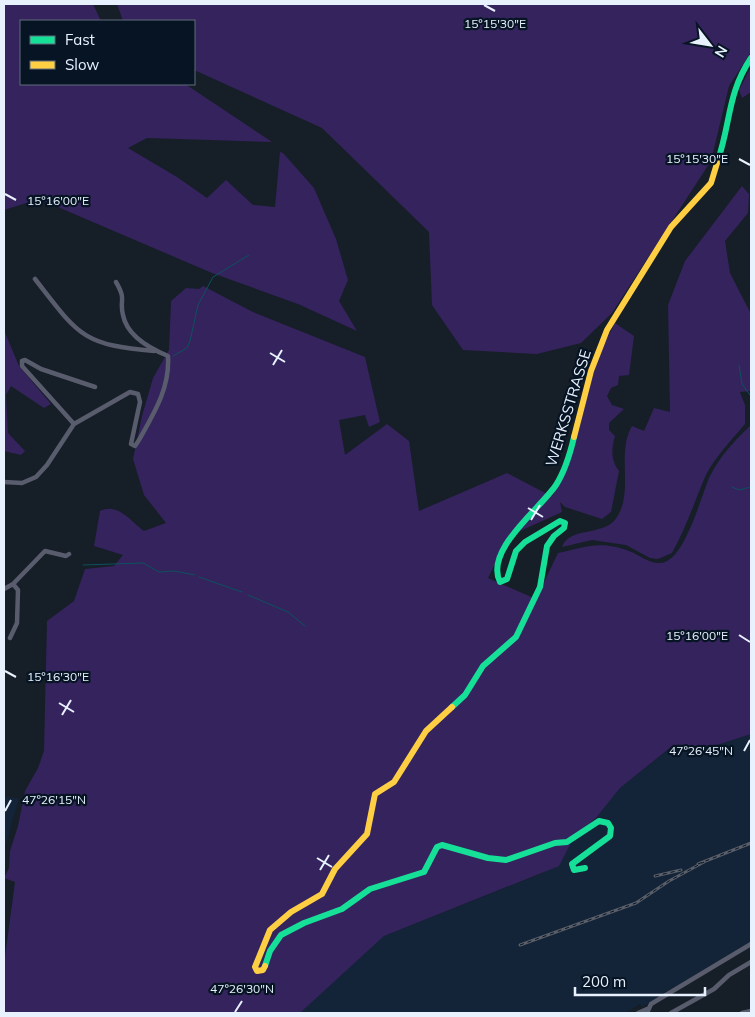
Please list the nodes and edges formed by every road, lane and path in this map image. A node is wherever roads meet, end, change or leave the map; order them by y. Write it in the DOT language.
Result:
graph roads {
  1 [pos="751,58"];
  2 [pos="35,278"];
  3 [pos="116,282"];
  4 [pos="156,351"];
  5 [pos="95,387"];
  6 [pos="74,424"];
  7 [pos="4,482"];
  8 [pos="69,554"];
  9 [pos="13,584"];
  10 [pos="4,589"];
  11 [pos="10,638"];
  12 [pos="585,868"];
  13 [pos="751,944"];
  14 [pos="751,962"];
  15 [pos="647,1011"];
  16 [pos="751,1011"];
  17 [pos="638,1013"];
  18 [pos="670,1013"];
  19 [pos="742,1013"];
  1 -- 12 [label="street, WERKSSTRASSE"];
  2 -- 4 [label="street"];
  3 -- 4 [label="street"];
  4 -- 6 [label="street"];
  5 -- 6 [label="street"];
  6 -- 7 [label="street"];
  8 -- 9 [label="street"];
  9 -- 10 [label="street"];
  9 -- 11 [label="street"];
  13 -- 15 [label="street"];
  14 -- 18 [label="street"];
  15 -- 17 [label="street"];
  16 -- 19 [label="street"];
}
